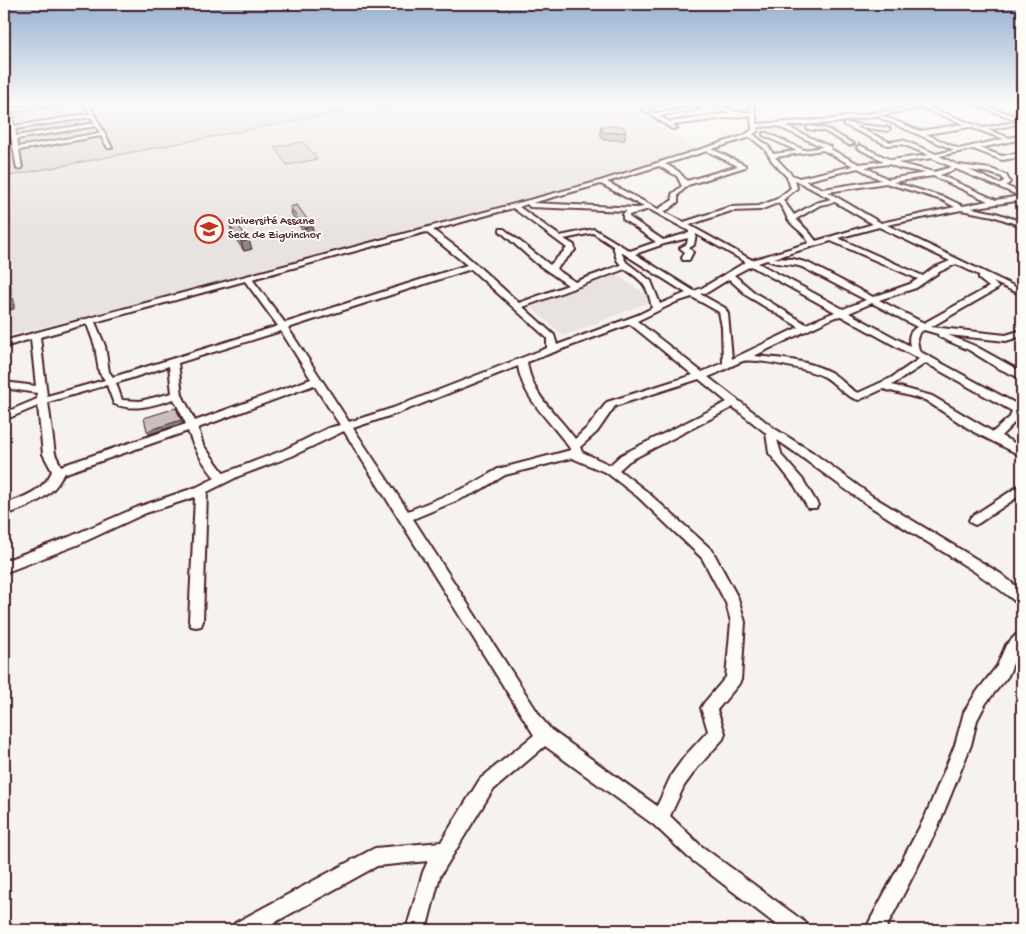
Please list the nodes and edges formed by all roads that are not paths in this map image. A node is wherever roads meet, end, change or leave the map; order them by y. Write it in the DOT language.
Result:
graph roads {
  1 [pos="24,148"];
  2 [pos="711,148"];
  3 [pos="766,148"];
  4 [pos="794,148"];
  5 [pos="832,148"];
  6 [pos="859,148"];
  7 [pos="915,148"];
  8 [pos="955,148"];
  9 [pos="971,148"];
  10 [pos="975,148"];
  11 [pos="16,149"];
  12 [pos="707,149"];
  13 [pos="957,151"];
  14 [pos="804,152"];
  15 [pos="894,153"];
  16 [pos="771,156"];
  17 [pos="934,156"];
  18 [pos="1022,156"];
  19 [pos="1015,157"];
  20 [pos="1002,158"];
  21 [pos="907,159"];
  22 [pos="1022,159"];
  23 [pos="888,162"];
  24 [pos="660,164"];
  25 [pos="859,166"];
  26 [pos="961,167"];
  27 [pos="19,168"];
  28 [pos="932,174"];
  29 [pos="790,176"];
  30 [pos="799,180"];
  31 [pos="887,181"];
  32 [pos="602,182"];
  33 [pos="685,184"];
  34 [pos="1001,186"];
  35 [pos="822,191"];
  36 [pos="1022,196"];
  37 [pos="779,200"];
  38 [pos="836,200"];
  39 [pos="996,202"];
  40 [pos="515,206"];
  41 [pos="650,207"];
  42 [pos="964,208"];
  43 [pos="638,210"];
  44 [pos="658,211"];
  45 [pos="792,218"];
  46 [pos="1022,224"];
  47 [pos="683,225"];
  48 [pos="883,225"];
  49 [pos="427,229"];
  50 [pos="502,230"];
  51 [pos="692,233"];
  52 [pos="558,238"];
  53 [pos="831,238"];
  54 [pos="662,242"];
  55 [pos="813,244"];
  56 [pos="616,245"];
  57 [pos="629,254"];
  58 [pos="686,258"];
  59 [pos="762,259"];
  60 [pos="958,261"];
  61 [pos="753,262"];
  62 [pos="470,266"];
  63 [pos="626,266"];
  64 [pos="972,268"];
  65 [pos="551,269"];
  66 [pos="729,275"];
  67 [pos="247,278"];
  68 [pos="924,278"];
  69 [pos="575,286"];
  70 [pos="683,288"];
  71 [pos="1022,293"];
  72 [pos="695,294"];
  73 [pos="673,300"];
  74 [pos="874,301"];
  75 [pos="516,307"];
  76 [pos="657,309"];
  77 [pos="842,313"];
  78 [pos="630,320"];
  79 [pos="90,321"];
  80 [pos="282,326"];
  81 [pos="806,328"];
  82 [pos="929,329"];
  83 [pos="1022,333"];
  84 [pos="35,336"];
  85 [pos="4,344"];
  86 [pos="552,349"];
  87 [pos="915,352"];
  88 [pos="744,358"];
  89 [pos="926,358"];
  90 [pos="522,361"];
  91 [pos="172,363"];
  92 [pos="728,365"];
  93 [pos="702,375"];
  94 [pos="1022,376"];
  95 [pos="111,381"];
  96 [pos="316,381"];
  97 [pos="4,385"];
  98 [pos="883,386"];
  99 [pos="43,395"];
  100 [pos="177,395"];
  101 [pos="734,402"];
  102 [pos="1020,411"];
  103 [pos="4,417"];
  104 [pos="192,426"];
  105 [pos="347,426"];
  106 [pos="771,432"];
  107 [pos="994,437"];
  108 [pos="574,446"];
  109 [pos="1022,452"];
  110 [pos="581,456"];
  111 [pos="611,470"];
  112 [pos="58,471"];
  113 [pos="222,479"];
  114 [pos="1022,488"];
  115 [pos="201,490"];
  116 [pos="812,505"];
  117 [pos="4,510"];
  118 [pos="405,517"];
  119 [pos="975,520"];
  120 [pos="4,567"];
  121 [pos="1022,599"];
  122 [pos="196,621"];
  123 [pos="1022,639"];
  124 [pos="544,736"];
  125 [pos="660,820"];
  126 [pos="446,850"];
  127 [pos="242,930"];
  128 [pos="416,930"];
  129 [pos="799,930"];
  130 [pos="875,930"];
  1 -- 11 [label="street"];
  2 -- 12 [label="street"];
  3 -- 16 [label="street"];
  4 -- 14 [label="street"];
  5 -- 14 [label="street"];
  5 -- 25 [label="street"];
  6 -- 23 [label="street"];
  7 -- 17 [label="street"];
  8 -- 13 [label="street"];
  9 -- 13 [label="street"];
  10 -- 20 [label="street"];
  11 -- 27 [label="street"];
  12 -- 24 [label="street"];
  12 -- 33 [label="street"];
  13 -- 17 [label="street"];
  14 -- 16 [label="street"];
  15 -- 21 [label="street"];
  16 -- 29 [label="street"];
  17 -- 21 [label="street"];
  17 -- 26 [label="street"];
  18 -- 19 [label="street"];
  19 -- 20 [label="street"];
  19 -- 22 [label="street"];
  20 -- 26 [label="street"];
  21 -- 23 [label="street"];
  23 -- 25 [label="street"];
  23 -- 28 [label="street"];
  24 -- 32 [label="street"];
  24 -- 33 [label="street"];
  25 -- 30 [label="street"];
  25 -- 31 [label="street"];
  26 -- 34 [label="street"];
  28 -- 31 [label="street"];
  28 -- 34 [label="street"];
  28 -- 39 [label="street"];
  29 -- 30 [label="street"];
  29 -- 37 [label="street"];
  30 -- 35 [label="street"];
  31 -- 35 [label="street"];
  31 -- 42 [label="street"];
  32 -- 40 [label="street"];
  32 -- 41 [label="street"];
  33 -- 44 [label="street"];
  34 -- 36 [label="street"];
  35 -- 38 [label="street"];
  36 -- 39 [label="street"];
  37 -- 45 [label="street"];
  37 -- 47 [label="street"];
  38 -- 45 [label="street"];
  38 -- 48 [label="street"];
  39 -- 42 [label="street"];
  40 -- 43 [label="street"];
  40 -- 49 [label="street"];
  40 -- 52 [label="street"];
  41 -- 43 [label="street"];
  41 -- 44 [label="street"];
  42 -- 46 [label="street"];
  42 -- 48 [label="street"];
  43 -- 54 [label="street"];
  44 -- 47 [label="street"];
  45 -- 55 [label="street"];
  47 -- 51 [label="street"];
  48 -- 53 [label="street"];
  48 -- 60 [label="street"];
  49 -- 62 [label="street"];
  49 -- 67 [label="street"];
  50 -- 65 [label="street"];
  51 -- 54 [label="street"];
  51 -- 58 [label="street"];
  51 -- 61 [label="street"];
  52 -- 56 [label="street"];
  52 -- 65 [label="street"];
  53 -- 55 [label="street"];
  53 -- 68 [label="street"];
  54 -- 57 [label="street"];
  55 -- 59 [label="street"];
  56 -- 57 [label="street"];
  56 -- 63 [label="street"];
  57 -- 70 [label="street"];
  59 -- 61 [label="street"];
  59 -- 74 [label="street"];
  60 -- 64 [label="street"];
  60 -- 68 [label="street"];
  61 -- 66 [label="street"];
  61 -- 77 [label="street"];
  62 -- 75 [label="street"];
  62 -- 80 [label="street"];
  63 -- 69 [label="street"];
  63 -- 76 [label="street"];
  64 -- 71 [label="street"];
  64 -- 82 [label="street"];
  65 -- 69 [label="street"];
  66 -- 72 [label="street"];
  66 -- 81 [label="street"];
  67 -- 79 [label="street"];
  67 -- 80 [label="street"];
  68 -- 74 [label="street"];
  69 -- 75 [label="street"];
  70 -- 72 [label="street"];
  70 -- 73 [label="street"];
  72 -- 73 [label="street"];
  72 -- 92 [label="street"];
  73 -- 76 [label="street"];
  74 -- 77 [label="street"];
  74 -- 82 [label="street"];
  75 -- 86 [label="street"];
  76 -- 78 [label="street"];
  77 -- 81 [label="street"];
  77 -- 87 [label="street"];
  78 -- 86 [label="street"];
  78 -- 93 [label="street"];
  79 -- 84 [label="street"];
  79 -- 95 [label="street"];
  80 -- 91 [label="street"];
  80 -- 96 [label="street"];
  81 -- 88 [label="street"];
  82 -- 83 [label="street"];
  82 -- 87 [label="street"];
  82 -- 94 [label="street"];
  84 -- 85 [label="street"];
  84 -- 99 [label="street"];
  86 -- 90 [label="street"];
  87 -- 89 [label="street"];
  88 -- 92 [label="street"];
  88 -- 98 [label="street"];
  89 -- 98 [label="street"];
  89 -- 102 [label="street"];
  90 -- 105 [label="street"];
  90 -- 108 [label="street"];
  91 -- 95 [label="street"];
  91 -- 100 [label="street"];
  92 -- 93 [label="street"];
  93 -- 101 [label="street"];
  93 -- 108 [label="street"];
  95 -- 99 [label="street"];
  95 -- 100 [label="street"];
  96 -- 104 [label="street"];
  96 -- 105 [label="street"];
  97 -- 99 [label="street"];
  98 -- 107 [label="street"];
  99 -- 103 [label="street"];
  99 -- 112 [label="street"];
  100 -- 104 [label="street"];
  101 -- 106 [label="street"];
  101 -- 111 [label="street"];
  102 -- 107 [label="street"];
  104 -- 112 [label="street"];
  104 -- 113 [label="street"];
  105 -- 113 [label="street"];
  105 -- 118 [label="street"];
  106 -- 116 [label="street"];
  106 -- 121 [label="street"];
  107 -- 109 [label="street"];
  108 -- 110 [label="street"];
  110 -- 111 [label="street"];
  110 -- 118 [label="street"];
  111 -- 125 [label="street"];
  112 -- 117 [label="street"];
  113 -- 115 [label="street"];
  114 -- 119 [label="street"];
  115 -- 120 [label="street"];
  115 -- 122 [label="street"];
  118 -- 124 [label="street"];
  123 -- 130 [label="street"];
  124 -- 125 [label="street"];
  124 -- 126 [label="street"];
  125 -- 129 [label="street"];
  126 -- 127 [label="street"];
  126 -- 128 [label="street"];
}
